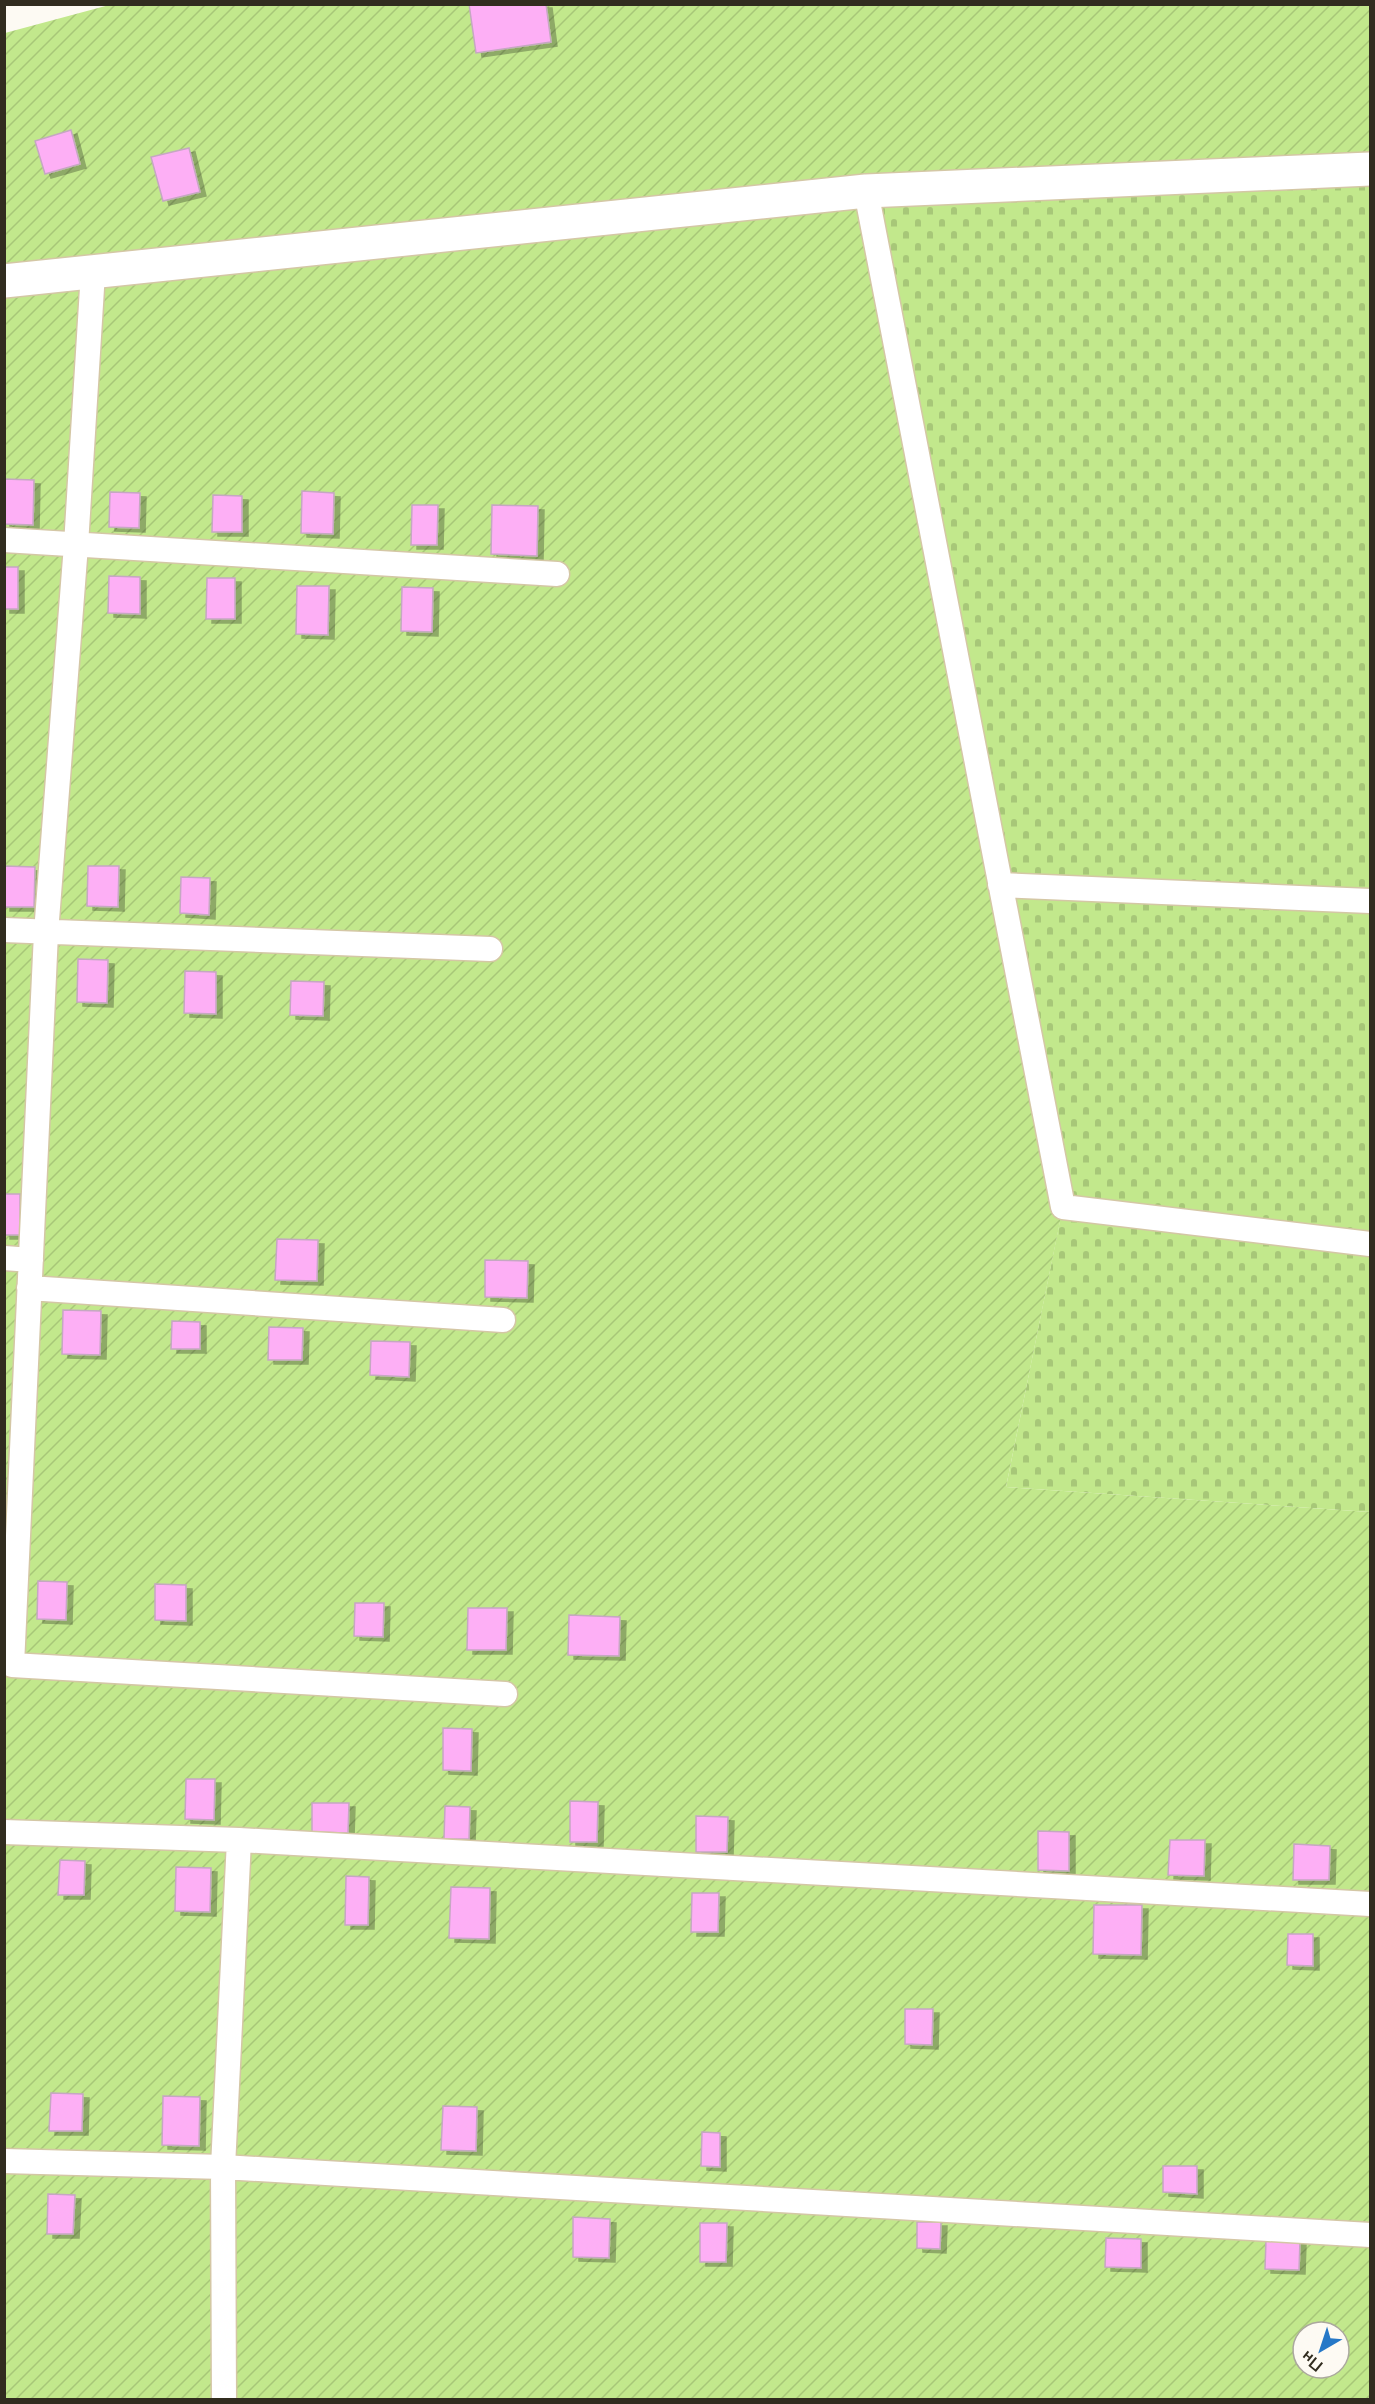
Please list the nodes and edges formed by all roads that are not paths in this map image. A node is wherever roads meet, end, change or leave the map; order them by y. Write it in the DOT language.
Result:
graph roads {
  1 [pos="1371,169"];
  2 [pos="866,191"];
  3 [pos="93,272"];
  4 [pos="4,281"];
  5 [pos="4,540"];
  6 [pos="76,545"];
  7 [pos="557,574"];
  8 [pos="1000,885"];
  9 [pos="1371,900"];
  10 [pos="4,930"];
  11 [pos="46,933"];
  12 [pos="490,950"];
  13 [pos="1371,1244"];
  14 [pos="4,1258"];
  15 [pos="31,1260"];
  16 [pos="29,1288"];
  17 [pos="503,1320"];
  18 [pos="505,1694"];
  19 [pos="4,1832"];
  20 [pos="239,1840"];
  21 [pos="1371,1904"];
  22 [pos="4,2161"];
  23 [pos="223,2167"];
  24 [pos="1371,2235"];
  25 [pos="224,2400"];
  1 -- 2 [label="street"];
  2 -- 3 [label="street"];
  2 -- 8 [label="lane"];
  3 -- 4 [label="street"];
  3 -- 6 [label="lane"];
  5 -- 6 [label="lane"];
  6 -- 7 [label="lane"];
  6 -- 11 [label="lane"];
  8 -- 9 [label="lane"];
  8 -- 13 [label="lane"];
  10 -- 11 [label="lane"];
  11 -- 12 [label="lane"];
  11 -- 15 [label="lane"];
  14 -- 15 [label="lane"];
  15 -- 16 [label="lane"];
  16 -- 17 [label="lane"];
  16 -- 18 [label="lane"];
  19 -- 20 [label="lane"];
  20 -- 21 [label="lane"];
  20 -- 23 [label="lane"];
  22 -- 23 [label="lane"];
  23 -- 24 [label="lane"];
  23 -- 25 [label="lane"];
}
